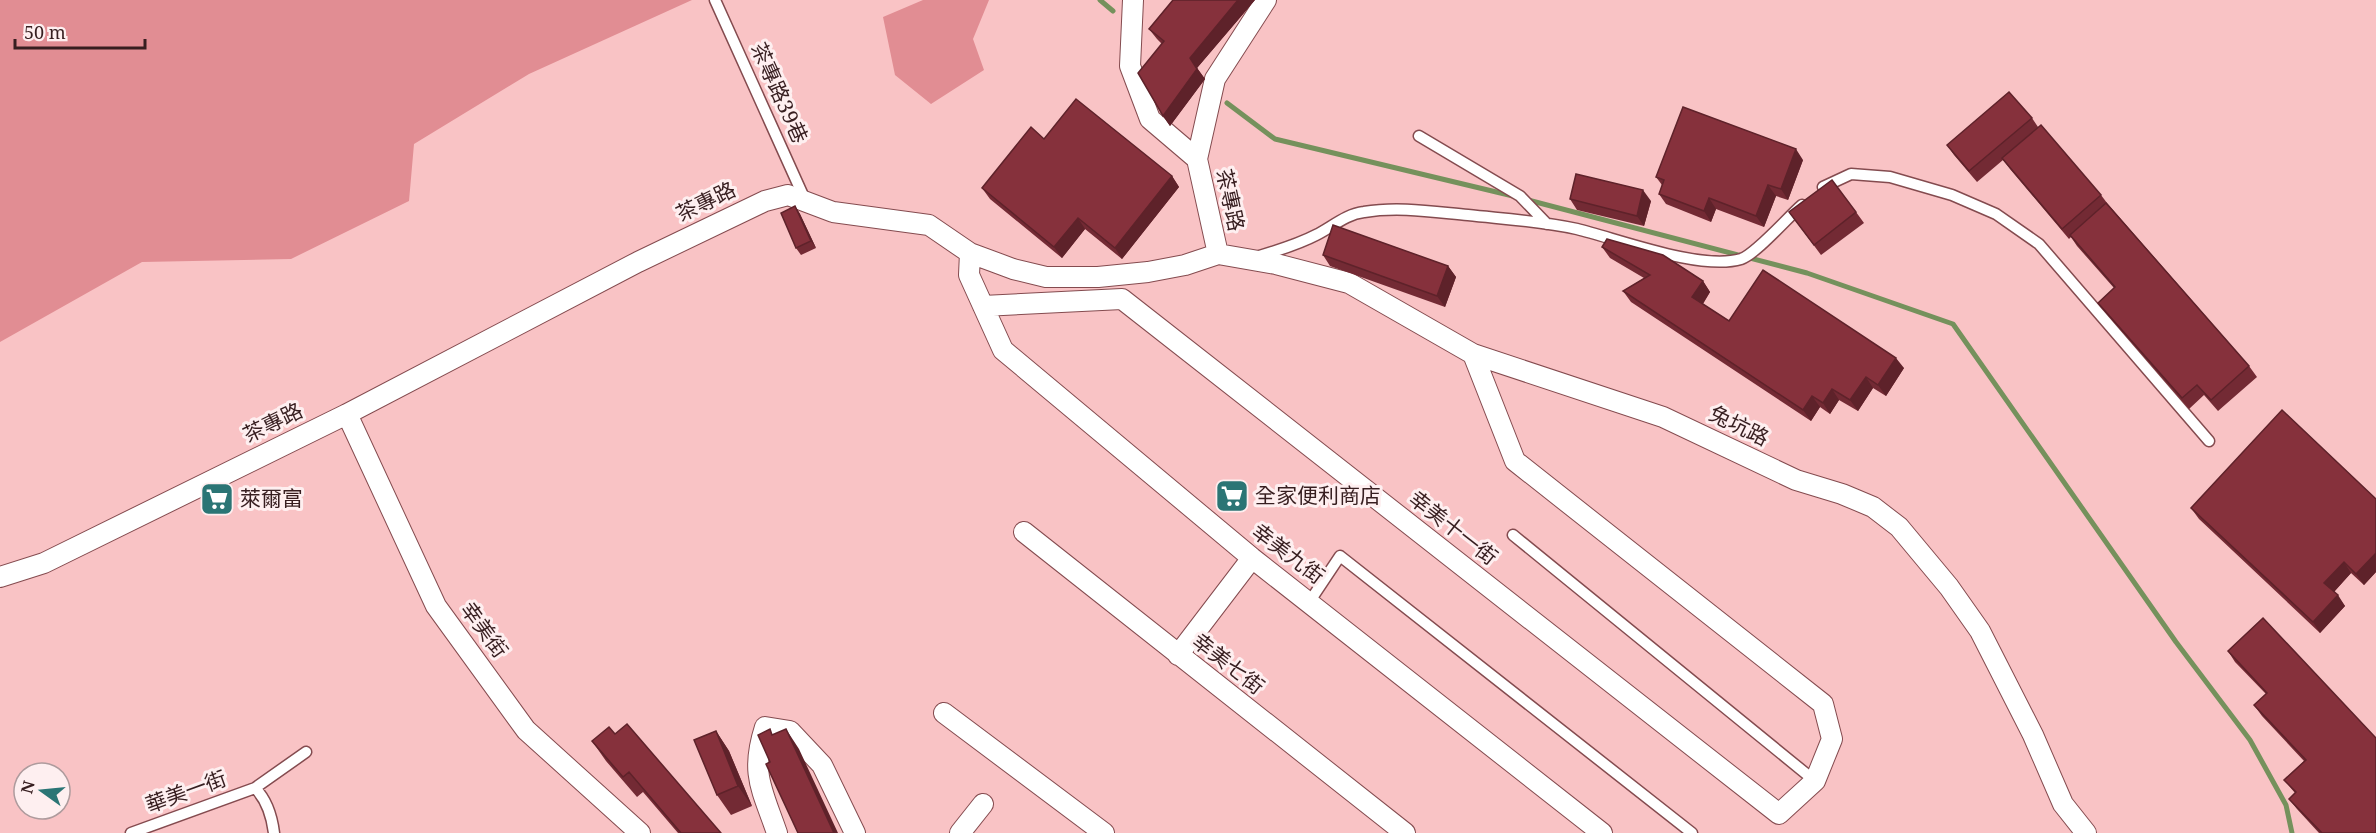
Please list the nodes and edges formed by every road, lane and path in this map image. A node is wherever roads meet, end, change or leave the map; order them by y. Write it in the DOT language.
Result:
graph roads {
  1 [pos="715,0"];
  2 [pos="1266,0"];
  3 [pos="1132,4"];
  4 [pos="1419,136"];
  5 [pos="1197,159"];
  6 [pos="807,202"];
  7 [pos="1547,224"];
  8 [pos="970,254"];
  9 [pos="1218,254"];
  10 [pos="1250,259"];
  11 [pos="983,306"];
  12 [pos="1473,354"];
  13 [pos="347,414"];
  14 [pos="2209,441"];
  15 [pos="1024,532"];
  16 [pos="1513,535"];
  17 [pos="1252,558"];
  18 [pos="0,576"];
  19 [pos="1310,601"];
  20 [pos="1178,655"];
  21 [pos="944,713"];
  22 [pos="306,752"];
  23 [pos="1815,781"];
  24 [pos="255,788"];
  25 [pos="983,804"];
  26 [pos="131,833"];
  27 [pos="274,833"];
  28 [pos="640,833"];
  29 [pos="777,833"];
  30 [pos="855,833"];
  31 [pos="960,833"];
  32 [pos="1104,833"];
  33 [pos="1405,833"];
  34 [pos="1602,833"];
  35 [pos="1692,833"];
  36 [pos="2086,833"];
  1 -- 6 [label="lane, 茶專路39巷"];
  2 -- 5 [label="street, 茶專路"];
  3 -- 5 [label="street"];
  4 -- 7 [label="lane"];
  5 -- 9 [label="street, 茶專路"];
  6 -- 8 [label="street, 茶專路"];
  6 -- 13 [label="street, 茶專路"];
  7 -- 10 [label="lane"];
  7 -- 14 [label="lane"];
  8 -- 9 [label="street, 茶專路"];
  8 -- 11 [label="street, 幸美九街"];
  9 -- 10 [label="street, 兔坑路"];
  10 -- 12 [label="street, 兔坑路"];
  11 -- 17 [label="street, 幸美九街"];
  11 -- 23 [label="street, 幸美十一街"];
  12 -- 23 [label="street"];
  12 -- 36 [label="street, 兔坑路"];
  13 -- 18 [label="street, 茶專路"];
  13 -- 28 [label="street, 幸美街"];
  15 -- 20 [label="street, 幸美七街"];
  16 -- 23 [label="lane"];
  17 -- 19 [label="street, 幸美九街"];
  17 -- 20 [label="street"];
  19 -- 34 [label="street, 幸美九街"];
  19 -- 35 [label="lane"];
  20 -- 33 [label="street, 幸美七街"];
  21 -- 32 [label="street"];
  22 -- 24 [label="lane, 華美一街"];
  24 -- 26 [label="lane, 華美一街"];
  24 -- 27 [label="lane"];
  25 -- 31 [label="street"];
  29 -- 30 [label="street"];
}
